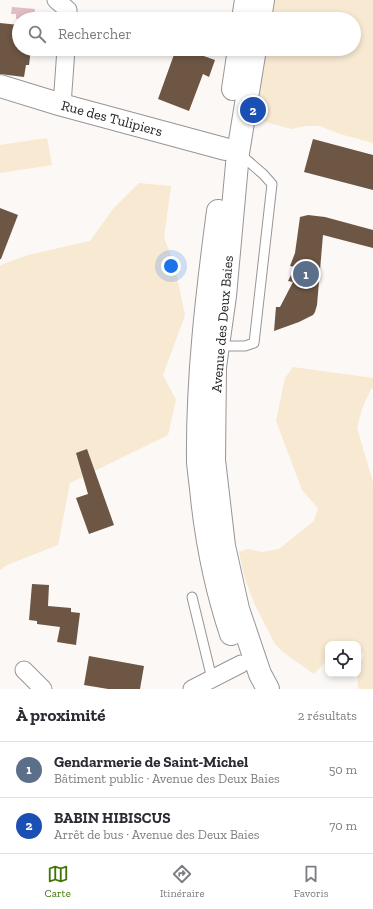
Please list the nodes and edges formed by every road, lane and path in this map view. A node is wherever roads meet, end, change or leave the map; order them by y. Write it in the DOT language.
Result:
graph roads {
  1 [pos="56,0"];
  2 [pos="246,0"];
  3 [pos="263,0"];
  4 [pos="68,12"];
  5 [pos="244,12"];
  6 [pos="261,12"];
  7 [pos="66,56"];
  8 [pos="239,56"];
  9 [pos="253,56"];
  10 [pos="0,86"];
  11 [pos="62,105"];
  12 [pos="232,151"];
  13 [pos="218,346"];
  14 [pos="192,597"];
  15 [pos="241,664"];
  16 [pos="24,670"];
  17 [pos="212,679"];
  18 [pos="43,689"];
  19 [pos="192,689"];
  20 [pos="253,689"];
  21 [pos="268,689"];
  1 -- 4 [label="street"];
  2 -- 5 [label="main road"];
  3 -- 6 [label="main road"];
  7 -- 11 [label="street"];
  8 -- 12 [label="main road, Avenue des Deux Baies"];
  9 -- 12 [label="main road, Avenue des Deux Baies"];
  10 -- 11 [label="main road, Rue des Tulipiers"];
  11 -- 12 [label="main road, Rue des Tulipiers"];
  12 -- 13 [label="main road, Avenue des Deux Baies"];
  12 -- 13 [label="lane"];
  12 -- 15 [label="main road, Avenue des Deux Baies"];
  13 -- 21 [label="main road, Avenue des Deux Baies"];
  14 -- 17 [label="lane"];
  15 -- 17 [label="street"];
  15 -- 20 [label="main road, Avenue des Deux Baies"];
  16 -- 18 [label="street"];
  17 -- 19 [label="street"];
}
